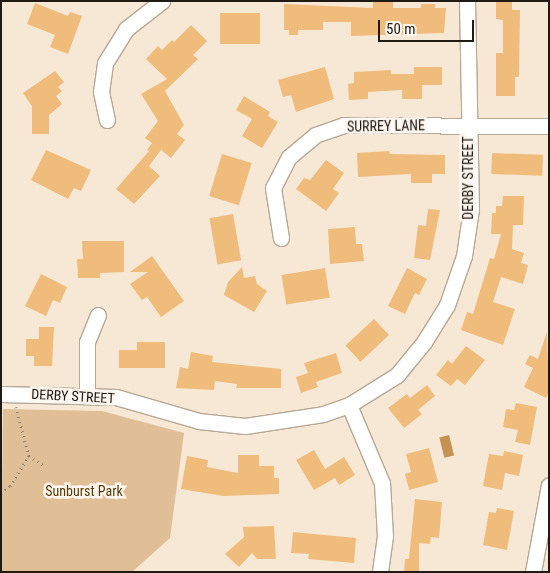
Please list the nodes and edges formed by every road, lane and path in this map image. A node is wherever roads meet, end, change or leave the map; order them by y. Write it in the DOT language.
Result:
graph roads {
  1 [pos="162,1"];
  2 [pos="467,1"];
  3 [pos="107,120"];
  4 [pos="468,125"];
  5 [pos="549,126"];
  6 [pos="281,238"];
  7 [pos="98,315"];
  8 [pos="1,394"];
  9 [pos="87,394"];
  10 [pos="16,404"];
  11 [pos="349,405"];
  12 [pos="29,456"];
  13 [pos="46,467"];
  14 [pos="549,485"];
  15 [pos="1,494"];
  16 [pos="380,572"];
  17 [pos="533,572"];
  1 -- 3 [label="street"];
  2 -- 4 [label="street, DERBY STREET"];
  4 -- 5 [label="street, SURREY LANE"];
  4 -- 6 [label="street, SURREY LANE"];
  4 -- 11 [label="street, DERBY STREET"];
  7 -- 9 [label="street"];
  8 -- 9 [label="street, DERBY STREET"];
  9 -- 11 [label="street, DERBY STREET"];
  10 -- 12 [label="path"];
  11 -- 16 [label="street"];
  12 -- 13 [label="path"];
  12 -- 15 [label="path"];
  14 -- 17 [label="street"];
}
